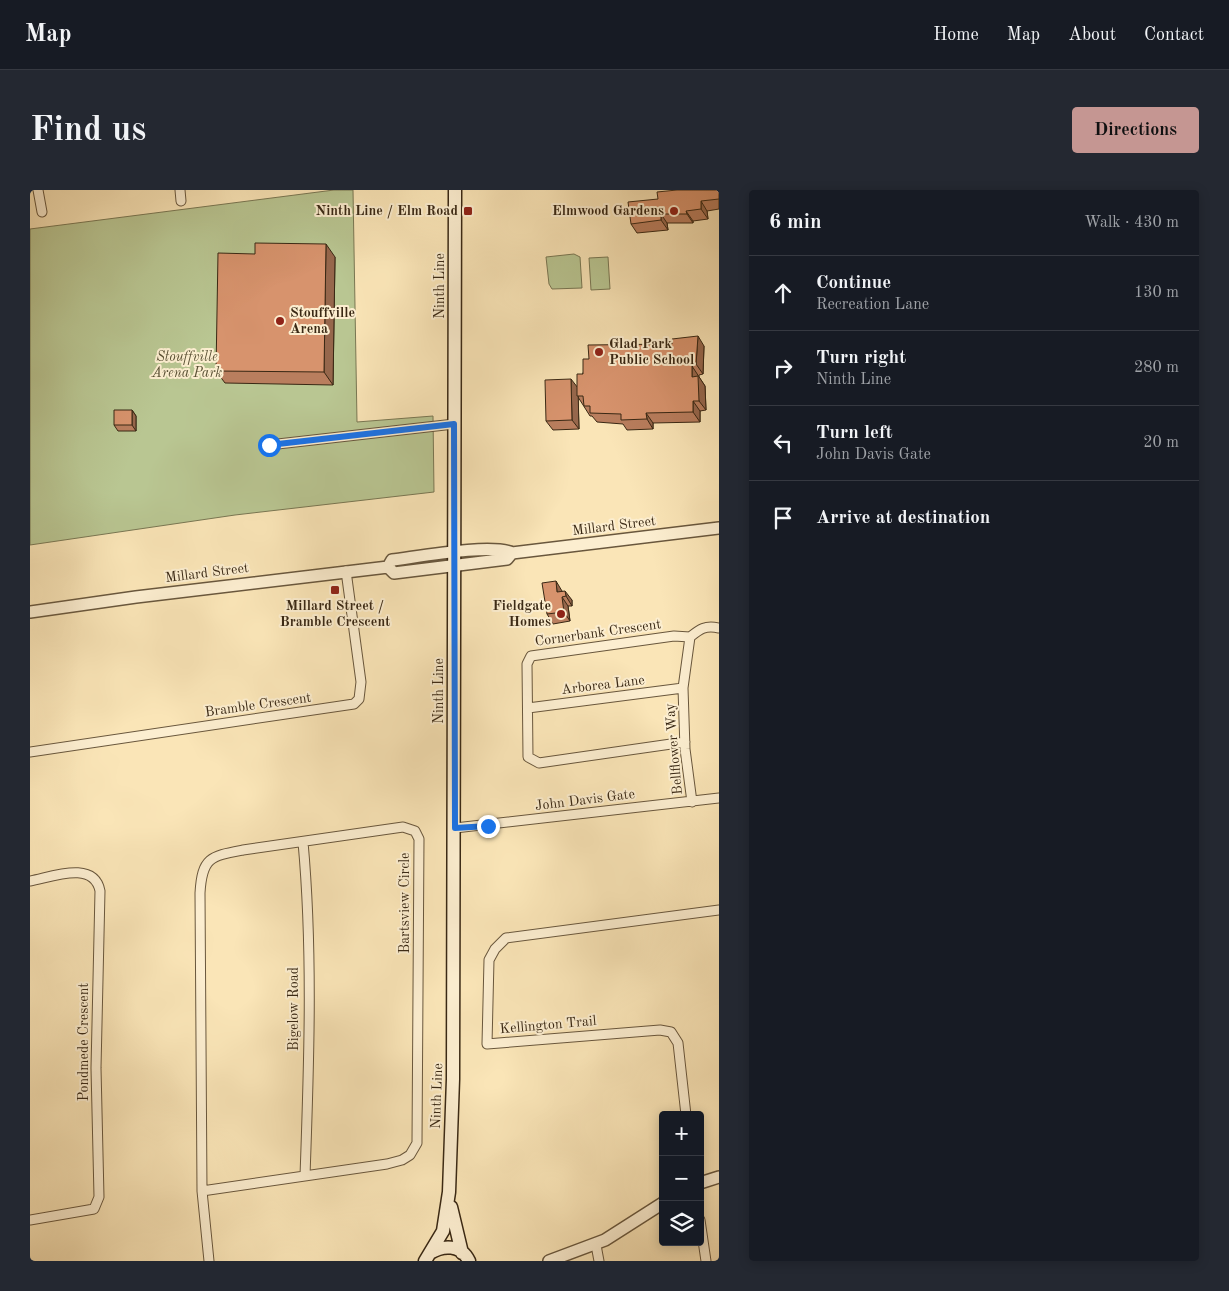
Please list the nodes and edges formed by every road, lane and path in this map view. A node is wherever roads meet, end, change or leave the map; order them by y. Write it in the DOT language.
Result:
graph roads {
  1 [pos="38,190"];
  2 [pos="180,190"];
  3 [pos="455,190"];
  4 [pos="181,201"];
  5 [pos="42,212"];
  6 [pos="454,424"];
  7 [pos="269,445"];
  8 [pos="719,528"];
  9 [pos="454,558"];
  10 [pos="346,571"];
  11 [pos="30,612"];
  12 [pos="719,628"];
  13 [pos="690,637"];
  14 [pos="683,688"];
  15 [pos="528,708"];
  16 [pos="685,742"];
  17 [pos="30,752"];
  18 [pos="719,798"];
  19 [pos="692,802"];
  20 [pos="455,828"];
  21 [pos="303,842"];
  22 [pos="30,881"];
  23 [pos="719,910"];
  24 [pos="686,1111"];
  25 [pos="304,1176"];
  26 [pos="719,1177"];
  27 [pos="704,1181"];
  28 [pos="202,1191"];
  29 [pos="449,1192"];
  30 [pos="659,1205"];
  31 [pos="30,1220"];
  32 [pos="596,1245"];
  33 [pos="704,1246"];
  34 [pos="465,1256"];
  35 [pos="426,1258"];
  36 [pos="209,1261"];
  37 [pos="478,1261"];
  38 [pos="549,1261"];
  39 [pos="599,1261"];
  40 [pos="706,1261"];
  1 -- 5 [label="street"];
  2 -- 4 [label="street"];
  3 -- 6 [label="main road, Ninth Line"];
  6 -- 7 [label="street"];
  6 -- 9 [label="main road, Ninth Line"];
  8 -- 9 [label="street, Millard Street"];
  9 -- 10 [label="street, Millard Street"];
  9 -- 20 [label="main road, Ninth Line"];
  10 -- 11 [label="street, Millard Street"];
  10 -- 17 [label="street, Bramble Crescent"];
  12 -- 13 [label="street"];
  13 -- 14 [label="street, Bellflower Way"];
  13 -- 15 [label="street, Cornerbank Crescent"];
  14 -- 15 [label="street, Arborea Lane"];
  14 -- 16 [label="street, Bellflower Way"];
  15 -- 16 [label="street, Cornerbank Crescent"];
  16 -- 19 [label="street, Bellflower Way"];
  18 -- 19 [label="street, John Davis Gate"];
  19 -- 20 [label="street, John Davis Gate"];
  20 -- 29 [label="main road, Ninth Line"];
  21 -- 25 [label="street, Bigelow Road"];
  21 -- 25 [label="street, Bartsview Circle"];
  21 -- 28 [label="street, Bartsview Circle"];
  22 -- 31 [label="street, Pondmede Crescent"];
  23 -- 24 [label="street, Kellington Trail"];
  25 -- 28 [label="street, Bartsview Circle"];
  26 -- 27 [label="street"];
  28 -- 36 [label="street, Bartsview Circle"];
  29 -- 34 [label="main road, Ninth Line"];
  29 -- 35 [label="main road, Ninth Line"];
  30 -- 32 [label="street"];
  32 -- 38 [label="street"];
  32 -- 39 [label="street"];
  33 -- 40 [label="street"];
  34 -- 35 [label="main road"];
  34 -- 37 [label="street"];
}
